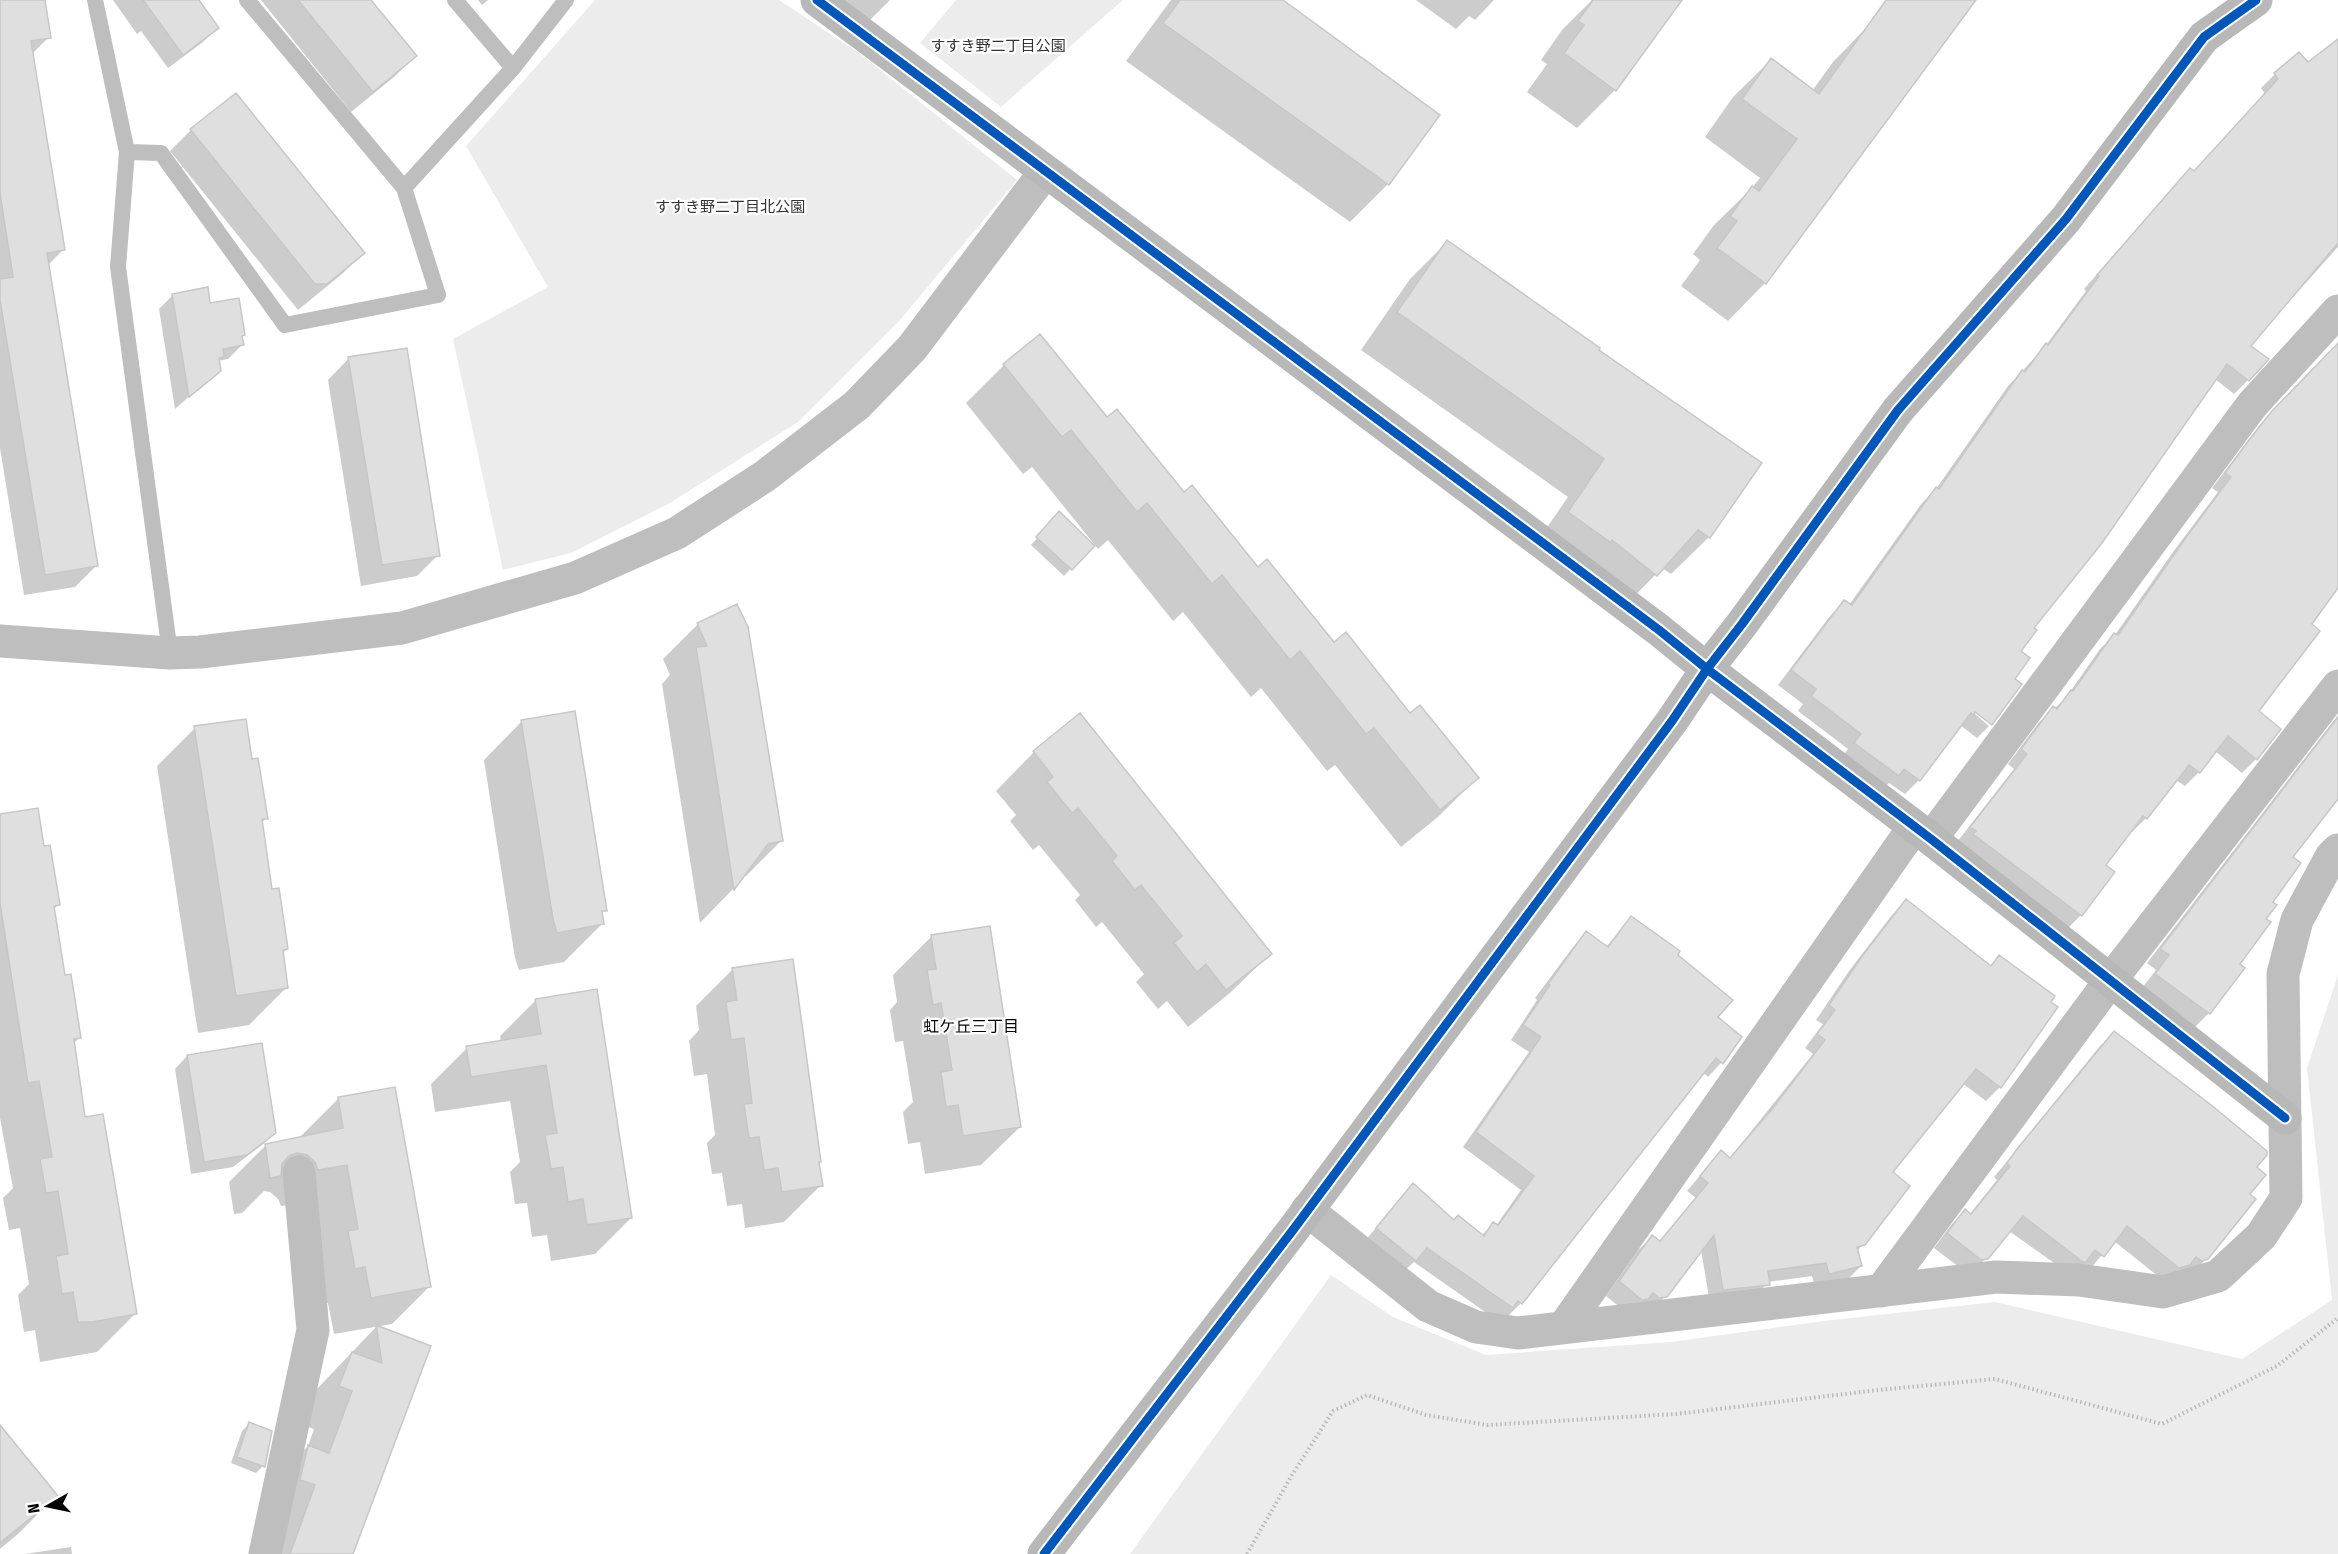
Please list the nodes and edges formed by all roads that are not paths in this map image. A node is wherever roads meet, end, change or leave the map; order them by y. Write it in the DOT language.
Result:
graph roads {
  1 [pos="94,0"];
  2 [pos="247,0"];
  3 [pos="455,0"];
  4 [pos="566,0"];
  5 [pos="817,0"];
  6 [pos="2256,0"];
  7 [pos="513,68"];
  8 [pos="127,152"];
  9 [pos="1045,172"];
  10 [pos="404,188"];
  11 [pos="2338,311"];
  12 [pos="0,641"];
  13 [pos="170,653"];
  14 [pos="1707,669"];
  15 [pos="2338,686"];
  16 [pos="1923,833"];
  17 [pos="2338,850"];
  18 [pos="2110,981"];
  19 [pos="2285,1118"];
  20 [pos="299,1172"];
  21 [pos="1307,1210"];
  22 [pos="1881,1291"];
  23 [pos="1564,1327"];
  24 [pos="265,1554"];
  25 [pos="1044,1554"];
  1 -- 8 [label="lane"];
  2 -- 10 [label="lane"];
  3 -- 7 [label="lane"];
  4 -- 7 [label="lane"];
  5 -- 9 [label="street"];
  6 -- 14 [label="street"];
  7 -- 10 [label="lane"];
  8 -- 10 [label="lane"];
  8 -- 13 [label="lane"];
  9 -- 13 [label="street"];
  9 -- 14 [label="street"];
  11 -- 16 [label="street"];
  12 -- 13 [label="street"];
  14 -- 16 [label="street"];
  14 -- 21 [label="street"];
  15 -- 18 [label="street"];
  16 -- 18 [label="street"];
  16 -- 23 [label="street"];
  17 -- 19 [label="street"];
  18 -- 19 [label="street"];
  18 -- 22 [label="street"];
  19 -- 22 [label="street"];
  20 -- 24 [label="street"];
  21 -- 23 [label="street"];
  21 -- 25 [label="street"];
  22 -- 23 [label="street"];
}
